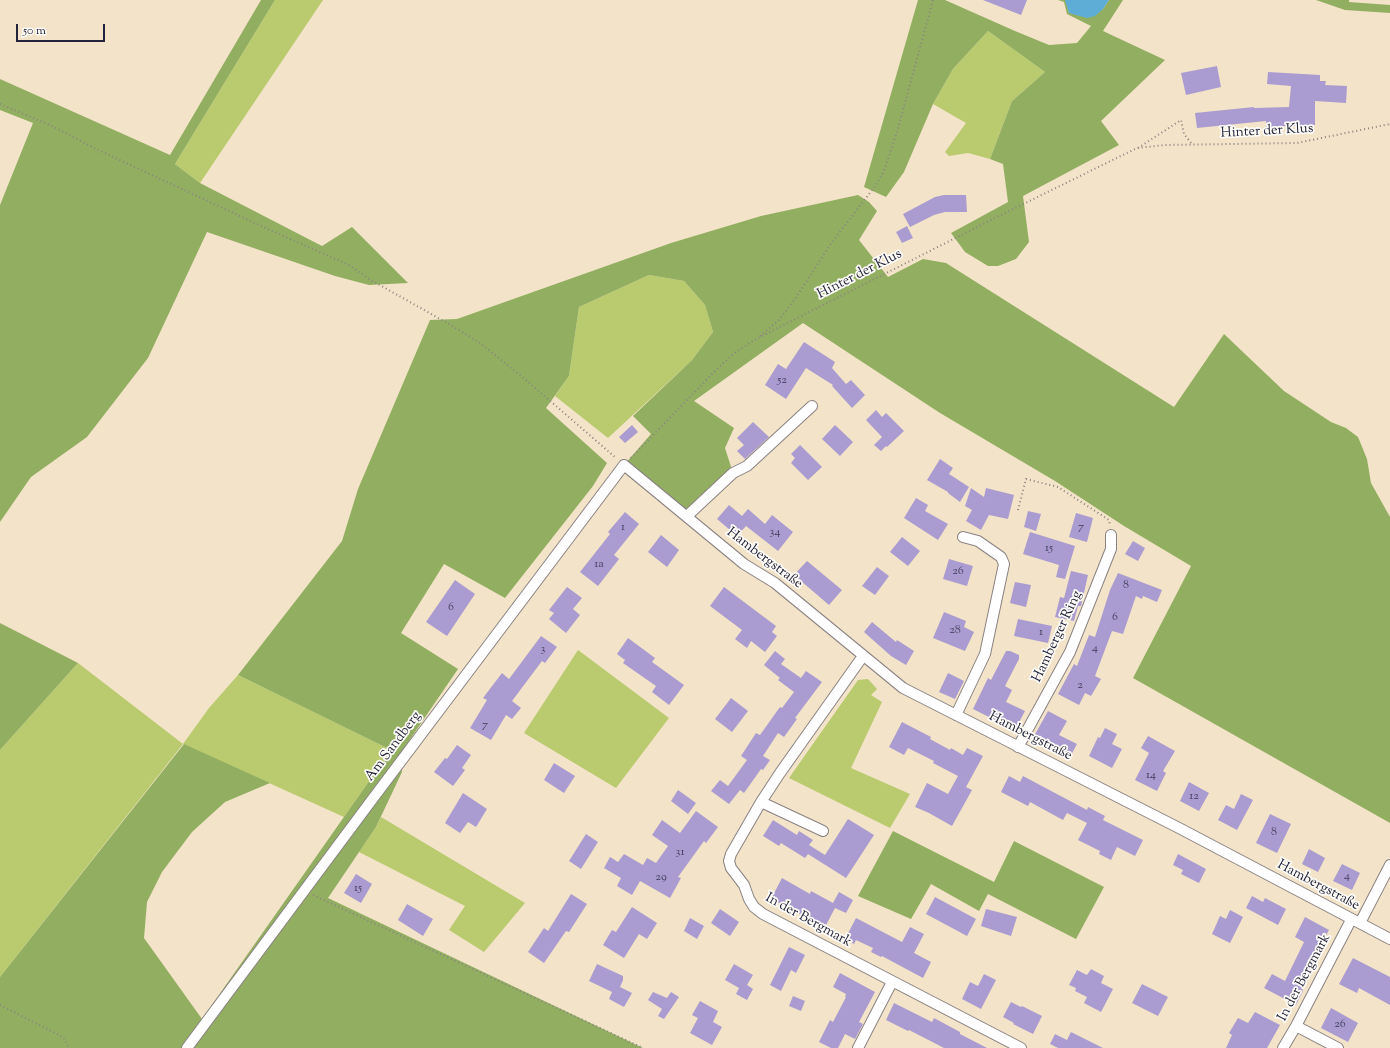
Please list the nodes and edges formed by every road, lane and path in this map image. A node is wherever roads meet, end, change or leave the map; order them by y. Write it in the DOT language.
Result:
graph roads {
  1 [pos="933,0"];
  2 [pos="0,104"];
  3 [pos="1390,124"];
  4 [pos="1192,144"];
  5 [pos="1137,148"];
  6 [pos="756,339"];
  7 [pos="812,406"];
  8 [pos="624,465"];
  9 [pos="1018,510"];
  10 [pos="687,516"];
  11 [pos="1111,535"];
  12 [pos="963,537"];
  13 [pos="863,656"];
  14 [pos="956,715"];
  15 [pos="1018,747"];
  16 [pos="761,802"];
  17 [pos="822,832"];
  18 [pos="1390,865"];
  19 [pos="304,891"];
  20 [pos="1356,922"];
  21 [pos="1390,939"];
  22 [pos="892,982"];
  23 [pos="0,1005"];
  24 [pos="1296,1026"];
  25 [pos="69,1048"];
  26 [pos="187,1048"];
  27 [pos="643,1048"];
  28 [pos="858,1048"];
  29 [pos="1021,1048"];
  30 [pos="1283,1048"];
  31 [pos="1338,1048"];
  1 -- 6 [label="path"];
  2 -- 8 [label="path"];
  3 -- 4 [label="path, Hinter der Klus"];
  4 -- 5 [label="path, Hinter der Klus"];
  4 -- 5 [label="path, Hinter der Klus"];
  5 -- 6 [label="path, Hinter der Klus"];
  6 -- 8 [label="path, Hinter der Klus"];
  7 -- 10 [label="street"];
  8 -- 10 [label="street, Hambergstraße"];
  8 -- 19 [label="street, Am Sandberg"];
  9 -- 11 [label="path"];
  10 -- 13 [label="street, Hambergstraße"];
  11 -- 15 [label="street, Hamberger Ring"];
  12 -- 14 [label="street"];
  13 -- 14 [label="street, Hambergstraße"];
  13 -- 16 [label="street, In der Bergmark"];
  14 -- 15 [label="street, Hambergstraße"];
  15 -- 20 [label="street, Hambergstraße"];
  16 -- 17 [label="street"];
  16 -- 22 [label="street, In der Bergmark"];
  18 -- 20 [label="street, In der Bergmark"];
  19 -- 26 [label="street, Am Sandberg"];
  19 -- 27 [label="path"];
  20 -- 21 [label="street, Hambergstraße"];
  20 -- 24 [label="street, In der Bergmark"];
  22 -- 28 [label="street"];
  22 -- 29 [label="street, In der Bergmark"];
  23 -- 25 [label="path"];
  24 -- 30 [label="street, In der Bergmark"];
  24 -- 31 [label="street"];
}
